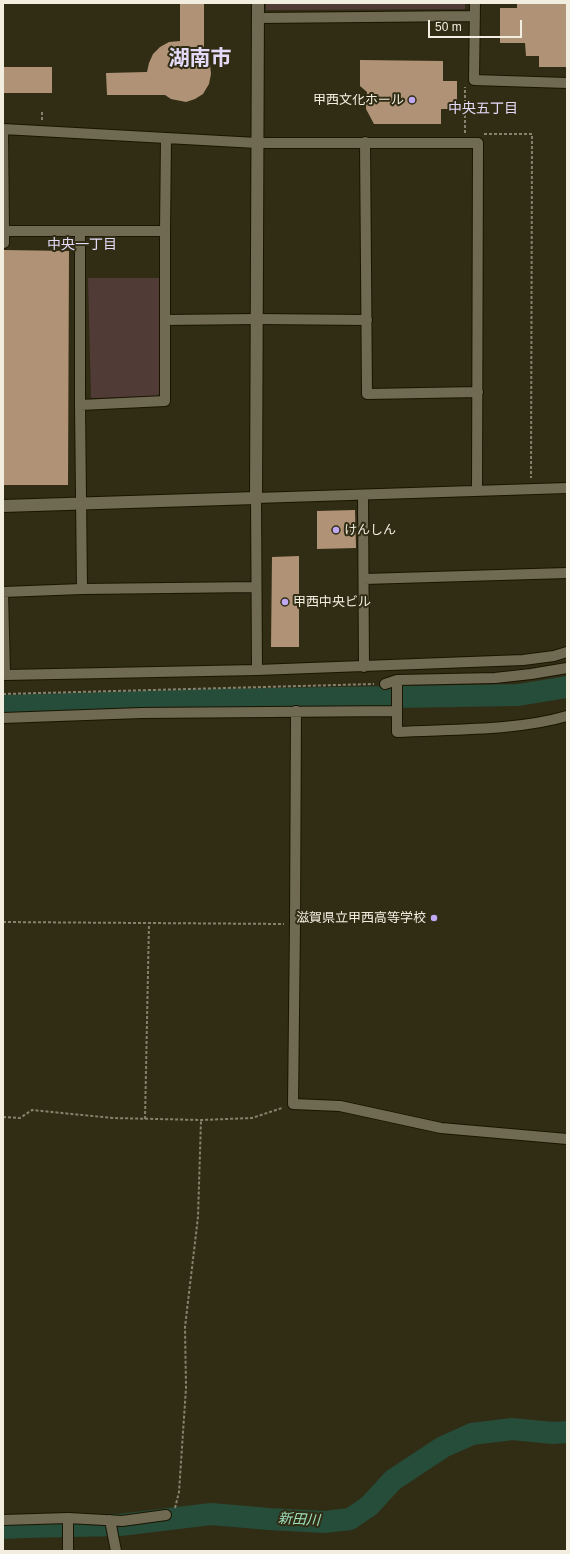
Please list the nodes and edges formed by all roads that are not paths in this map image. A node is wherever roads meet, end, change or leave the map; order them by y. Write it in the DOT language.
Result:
graph roads {
  1 [pos="258,3"];
  2 [pos="475,3"];
  3 [pos="475,16"];
  4 [pos="258,18"];
  5 [pos="567,83"];
  6 [pos="166,138"];
  7 [pos="365,142"];
  8 [pos="258,144"];
  9 [pos="4,231"];
  10 [pos="80,231"];
  11 [pos="165,231"];
  12 [pos="4,243"];
  13 [pos="257,319"];
  14 [pos="165,320"];
  15 [pos="366,320"];
  16 [pos="478,392"];
  17 [pos="80,404"];
  18 [pos="567,488"];
  19 [pos="478,491"];
  20 [pos="363,496"];
  21 [pos="256,498"];
  22 [pos="80,504"];
  23 [pos="3,506"];
  24 [pos="567,573"];
  25 [pos="364,579"];
  26 [pos="256,587"];
  27 [pos="82,589"];
  28 [pos="567,652"];
  29 [pos="364,667"];
  30 [pos="567,668"];
  31 [pos="257,670"];
  32 [pos="397,683"];
  33 [pos="385,684"];
  34 [pos="397,709"];
  35 [pos="296,711"];
  36 [pos="567,716"];
  37 [pos="3,718"];
  38 [pos="567,1138"];
  39 [pos="166,1515"];
  40 [pos="3,1520"];
  41 [pos="68,1524"];
  42 [pos="110,1525"];
  43 [pos="68,1551"];
  44 [pos="116,1551"];
  1 -- 4 [label="street"];
  2 -- 3 [label="street"];
  3 -- 4 [label="street"];
  3 -- 5 [label="street"];
  4 -- 8 [label="street"];
  6 -- 8 [label="street"];
  6 -- 9 [label="street"];
  6 -- 11 [label="street"];
  7 -- 8 [label="street"];
  7 -- 15 [label="street"];
  7 -- 16 [label="street"];
  8 -- 13 [label="street"];
  9 -- 10 [label="street"];
  9 -- 12 [label="street"];
  10 -- 11 [label="street"];
  10 -- 17 [label="street"];
  11 -- 14 [label="street"];
  13 -- 14 [label="street"];
  13 -- 15 [label="street"];
  13 -- 21 [label="street"];
  14 -- 17 [label="street"];
  15 -- 16 [label="street"];
  16 -- 19 [label="street"];
  17 -- 22 [label="street"];
  18 -- 19 [label="street"];
  19 -- 20 [label="street"];
  20 -- 21 [label="street"];
  20 -- 25 [label="street"];
  21 -- 22 [label="street"];
  21 -- 26 [label="street"];
  22 -- 23 [label="street"];
  22 -- 27 [label="street"];
  24 -- 25 [label="street"];
  25 -- 29 [label="street"];
  26 -- 27 [label="street"];
  26 -- 31 [label="street"];
  27 -- 31 [label="street"];
  28 -- 29 [label="street"];
  29 -- 31 [label="street"];
  30 -- 32 [label="street"];
  32 -- 33 [label="street"];
  32 -- 34 [label="street"];
  34 -- 35 [label="street"];
  34 -- 36 [label="street"];
  35 -- 37 [label="street"];
  35 -- 38 [label="street"];
  39 -- 42 [label="street"];
  40 -- 41 [label="street"];
  41 -- 42 [label="street"];
  41 -- 43 [label="street"];
  42 -- 44 [label="street"];
}
